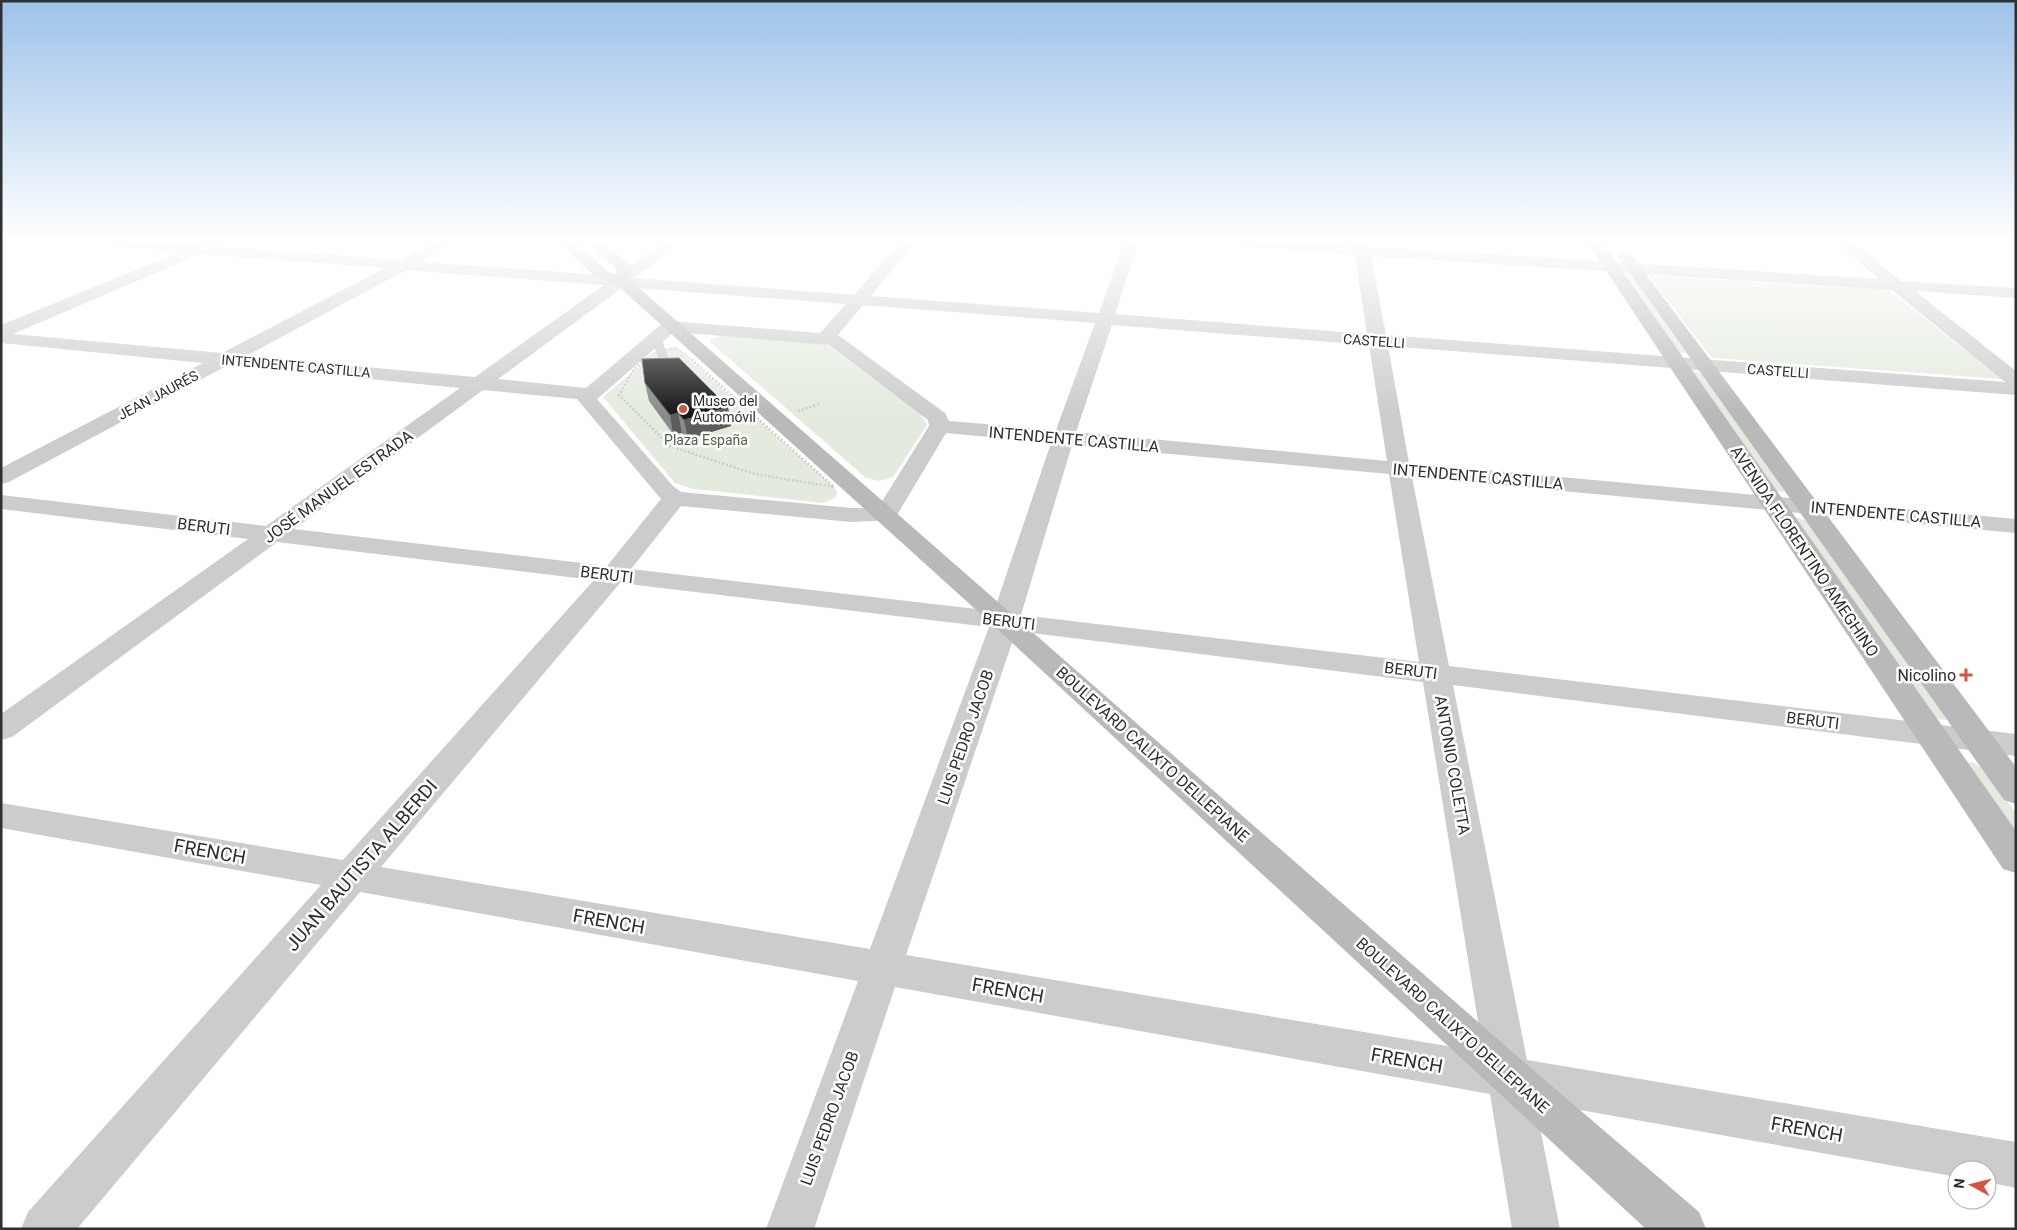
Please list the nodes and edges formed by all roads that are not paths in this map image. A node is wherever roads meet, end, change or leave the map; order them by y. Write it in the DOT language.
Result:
graph roads {
  1 [pos="80,299"];
  2 [pos="338,299"];
  3 [pos="596,299"];
  4 [pos="637,299"];
  5 [pos="828,299"];
  6 [pos="859,299"];
  7 [pos="1112,299"];
  8 [pos="1371,299"];
  9 [pos="1640,299"];
  10 [pos="1649,299"];
  11 [pos="1914,299"];
  12 [pos="857,302"];
  13 [pos="1105,320"];
  14 [pos="1,332"];
  15 [pos="663,332"];
  16 [pos="1,338"];
  17 [pos="826,338"];
  18 [pos="1378,341"];
  19 [pos="225,359"];
  20 [pos="1677,364"];
  21 [pos="1705,366"];
  22 [pos="669,374"];
  23 [pos="2016,381"];
  24 [pos="480,383"];
  25 [pos="2016,389"];
  26 [pos="590,394"];
  27 [pos="940,426"];
  28 [pos="1064,437"];
  29 [pos="1399,468"];
  30 [pos="1,477"];
  31 [pos="675,498"];
  32 [pos="1,502"];
  33 [pos="1772,503"];
  34 [pos="1808,506"];
  35 [pos="885,514"];
  36 [pos="2016,526"];
  37 [pos="271,534"];
  38 [pos="613,575"];
  39 [pos="1006,621"];
  40 [pos="1436,674"];
  41 [pos="1,730"];
  42 [pos="1930,734"];
  43 [pos="1978,740"];
  44 [pos="2016,744"];
  45 [pos="2016,792"];
  46 [pos="1,815"];
  47 [pos="2016,859"];
  48 [pos="351,876"];
  49 [pos="882,968"];
  50 [pos="1510,1077"];
  51 [pos="2016,1165"];
  52 [pos="45,1229"];
  53 [pos="790,1229"];
  54 [pos="1536,1229"];
  55 [pos="1682,1229"];
  1 -- 14 [label="street"];
  2 -- 19 [label="street, JEAN JAURÉS"];
  3 -- 24 [label="street, JOSÉ MANUEL ESTRADA"];
  4 -- 15 [label="main road, BOULEVARD CALIXTO DELLEPIANE"];
  5 -- 12 [label="street, CASTELLI"];
  6 -- 12 [label="street"];
  7 -- 13 [label="street, LUIS PEDRO JACOB"];
  8 -- 18 [label="street, ANTONIO COLETTA"];
  9 -- 20 [label="main road, AVENIDA FLORENTINO AMEGHINO"];
  10 -- 21 [label="main road, AVENIDA FLORENTINO AMEGHINO"];
  11 -- 23 [label="street"];
  12 -- 13 [label="street, CASTELLI"];
  12 -- 17 [label="street"];
  13 -- 18 [label="street, CASTELLI"];
  13 -- 28 [label="street, LUIS PEDRO JACOB"];
  15 -- 17 [label="street"];
  15 -- 22 [label="lane"];
  15 -- 26 [label="street"];
  15 -- 35 [label="main road, BOULEVARD CALIXTO DELLEPIANE"];
  16 -- 19 [label="street, INTENDENTE CASTILLA"];
  17 -- 27 [label="street"];
  18 -- 20 [label="street, CASTELLI"];
  18 -- 29 [label="street, ANTONIO COLETTA"];
  19 -- 24 [label="street, INTENDENTE CASTILLA"];
  19 -- 30 [label="street, JEAN JAURÉS"];
  20 -- 21 [label="street, CASTELLI"];
  20 -- 33 [label="main road, AVENIDA FLORENTINO AMEGHINO"];
  21 -- 25 [label="street, CASTELLI"];
  21 -- 34 [label="main road, AVENIDA FLORENTINO AMEGHINO"];
  24 -- 26 [label="street, INTENDENTE CASTILLA"];
  24 -- 37 [label="street, JOSÉ MANUEL ESTRADA"];
  26 -- 31 [label="street"];
  27 -- 28 [label="street, INTENDENTE CASTILLA"];
  27 -- 35 [label="street"];
  28 -- 29 [label="street, INTENDENTE CASTILLA"];
  28 -- 39 [label="street, LUIS PEDRO JACOB"];
  29 -- 33 [label="street, INTENDENTE CASTILLA"];
  29 -- 40 [label="street, ANTONIO COLETTA"];
  31 -- 35 [label="street"];
  31 -- 38 [label="street, JUAN BAUTISTA ALBERDI"];
  32 -- 37 [label="street, BERUTI"];
  33 -- 34 [label="street, INTENDENTE CASTILLA"];
  33 -- 42 [label="main road, AVENIDA FLORENTINO AMEGHINO"];
  34 -- 36 [label="street, INTENDENTE CASTILLA"];
  34 -- 43 [label="main road, AVENIDA FLORENTINO AMEGHINO"];
  35 -- 39 [label="main road, BOULEVARD CALIXTO DELLEPIANE"];
  37 -- 38 [label="street, BERUTI"];
  37 -- 41 [label="street, JOSÉ MANUEL ESTRADA"];
  38 -- 39 [label="street, BERUTI"];
  38 -- 48 [label="street, JUAN BAUTISTA ALBERDI"];
  39 -- 40 [label="street, BERUTI"];
  39 -- 49 [label="street, LUIS PEDRO JACOB"];
  39 -- 50 [label="main road, BOULEVARD CALIXTO DELLEPIANE"];
  40 -- 42 [label="street, BERUTI"];
  40 -- 50 [label="street, ANTONIO COLETTA"];
  42 -- 43 [label="street, BERUTI"];
  42 -- 47 [label="main road, AVENIDA FLORENTINO AMEGHINO"];
  43 -- 44 [label="street, BERUTI"];
  43 -- 45 [label="main road, AVENIDA FLORENTINO AMEGHINO"];
  46 -- 48 [label="street, FRENCH"];
  48 -- 49 [label="street, FRENCH"];
  48 -- 52 [label="street, JUAN BAUTISTA ALBERDI"];
  49 -- 50 [label="street, FRENCH"];
  49 -- 53 [label="street, LUIS PEDRO JACOB"];
  50 -- 51 [label="street, FRENCH"];
  50 -- 54 [label="street, ANTONIO COLETTA"];
  50 -- 55 [label="main road, BOULEVARD CALIXTO DELLEPIANE"];
}
